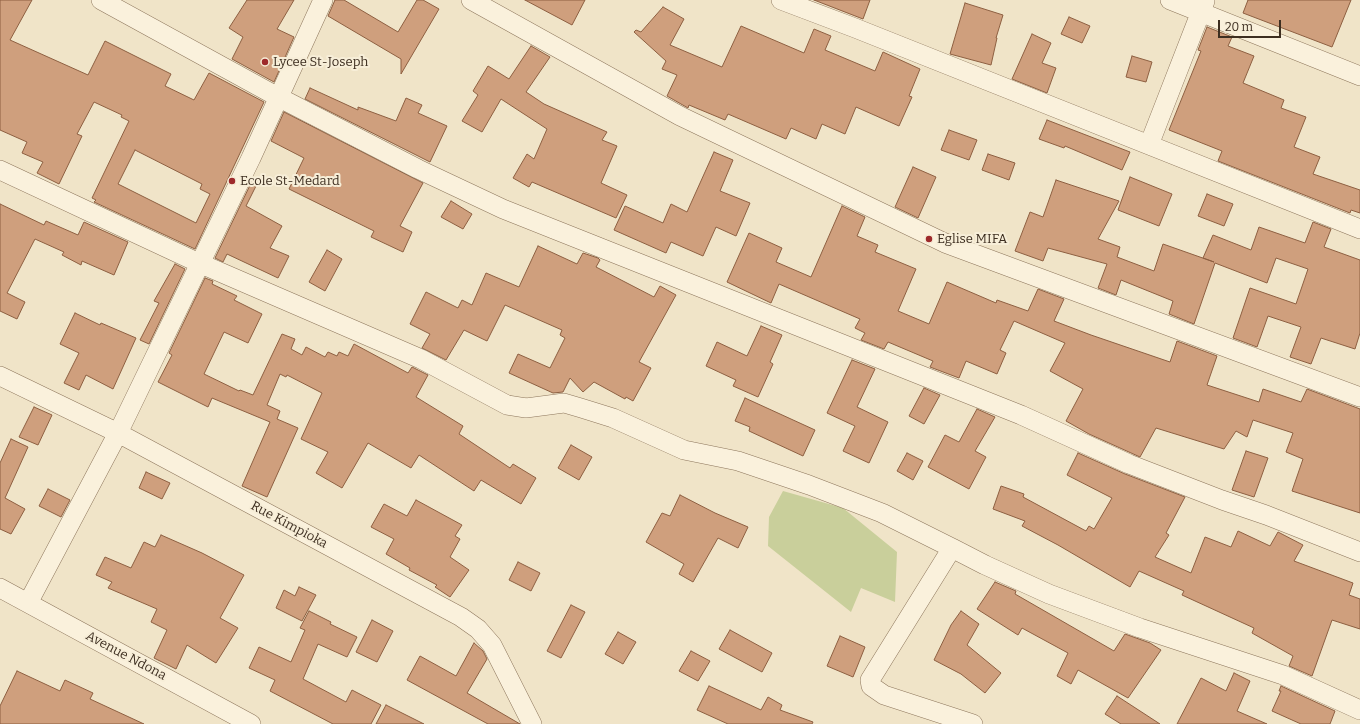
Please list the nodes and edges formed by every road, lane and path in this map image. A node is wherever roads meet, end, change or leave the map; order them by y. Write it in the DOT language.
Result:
graph roads {
  1 [pos="101,0"];
  2 [pos="323,0"];
  3 [pos="471,0"];
  4 [pos="781,0"];
  5 [pos="1170,0"];
  6 [pos="1203,6"];
  7 [pos="1360,76"];
  8 [pos="278,97"];
  9 [pos="1149,145"];
  10 [pos="0,170"];
  11 [pos="1360,229"];
  12 [pos="199,263"];
  13 [pos="0,376"];
  14 [pos="1360,397"];
  15 [pos="118,433"];
  16 [pos="952,548"];
  17 [pos="1360,552"];
  18 [pos="0,588"];
  19 [pos="28,603"];
  20 [pos="1360,710"];
  21 [pos="251,724"];
  22 [pos="532,724"];
  23 [pos="972,724"];
  1 -- 8 [label="street"];
  2 -- 8 [label="street"];
  3 -- 14 [label="street"];
  4 -- 9 [label="street"];
  5 -- 6 [label="street"];
  6 -- 7 [label="street"];
  6 -- 9 [label="street"];
  8 -- 12 [label="street"];
  8 -- 17 [label="street"];
  9 -- 11 [label="street"];
  10 -- 12 [label="street"];
  12 -- 15 [label="street"];
  12 -- 16 [label="street"];
  13 -- 15 [label="street, Rue Kimpioka"];
  15 -- 19 [label="street"];
  15 -- 22 [label="street, Rue Kimpioka"];
  16 -- 20 [label="street"];
  16 -- 23 [label="street"];
  18 -- 19 [label="street, Avenue Ndona"];
  19 -- 21 [label="street, Avenue Ndona"];
}
